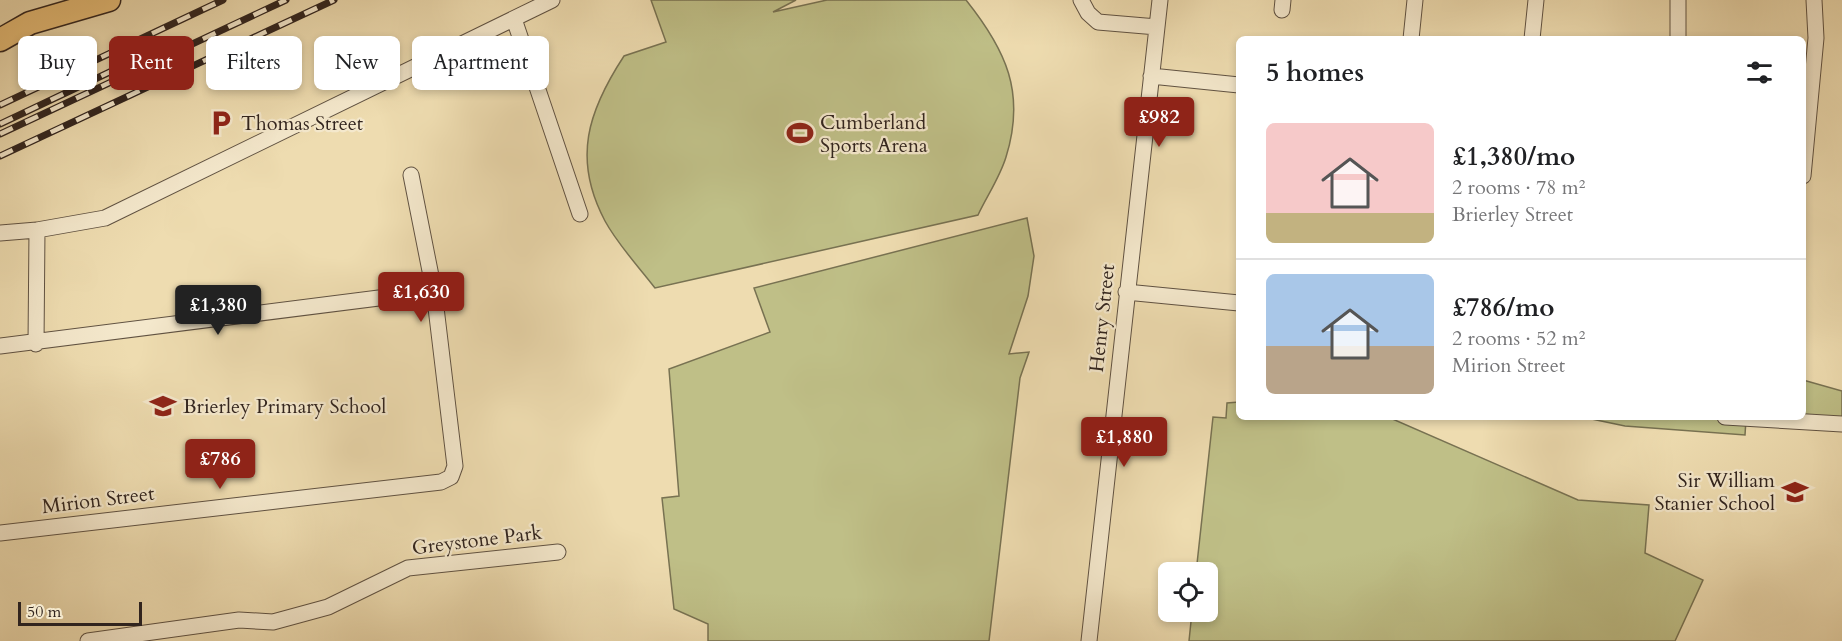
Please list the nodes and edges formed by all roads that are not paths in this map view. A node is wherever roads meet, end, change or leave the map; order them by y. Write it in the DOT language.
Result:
graph roads {
  1 [pos="109,0"];
  2 [pos="552,0"];
  3 [pos="1081,0"];
  4 [pos="1160,0"];
  5 [pos="1415,0"];
  6 [pos="1536,0"];
  7 [pos="1678,0"];
  8 [pos="1814,0"];
  9 [pos="514,18"];
  10 [pos="30,23"];
  11 [pos="0,24"];
  12 [pos="1157,27"];
  13 [pos="1411,36"];
  14 [pos="1532,36"];
  15 [pos="1678,36"];
  16 [pos="0,40"];
  17 [pos="1151,76"];
  18 [pos="1236,85"];
  19 [pos="1806,144"];
  20 [pos="411,174"];
  21 [pos="580,214"];
  22 [pos="37,230"];
  23 [pos="0,233"];
  24 [pos="434,291"];
  25 [pos="1126,292"];
  26 [pos="1236,303"];
  27 [pos="36,344"];
  28 [pos="0,346"];
  29 [pos="1775,420"];
  30 [pos="1842,424"];
  31 [pos="0,533"];
  32 [pos="558,552"];
  33 [pos="88,641"];
  34 [pos="1089,641"];
  1 -- 10 [label="main road"];
  2 -- 9 [label="street"];
  3 -- 12 [label="street"];
  4 -- 12 [label="street, Henry Street"];
  5 -- 13 [label="street"];
  6 -- 14 [label="street"];
  7 -- 15 [label="street"];
  8 -- 19 [label="street"];
  9 -- 21 [label="street"];
  9 -- 22 [label="street"];
  10 -- 11 [label="main road"];
  10 -- 16 [label="main road"];
  12 -- 17 [label="street, Henry Street"];
  17 -- 18 [label="street"];
  17 -- 25 [label="street, Henry Street"];
  20 -- 24 [label="street"];
  22 -- 23 [label="street"];
  22 -- 27 [label="street"];
  24 -- 27 [label="street"];
  24 -- 31 [label="street, Mirion Street"];
  25 -- 26 [label="street"];
  25 -- 34 [label="street, Henry Street"];
  27 -- 28 [label="street"];
  29 -- 30 [label="street"];
  32 -- 33 [label="street, Greystone Park"];
}
